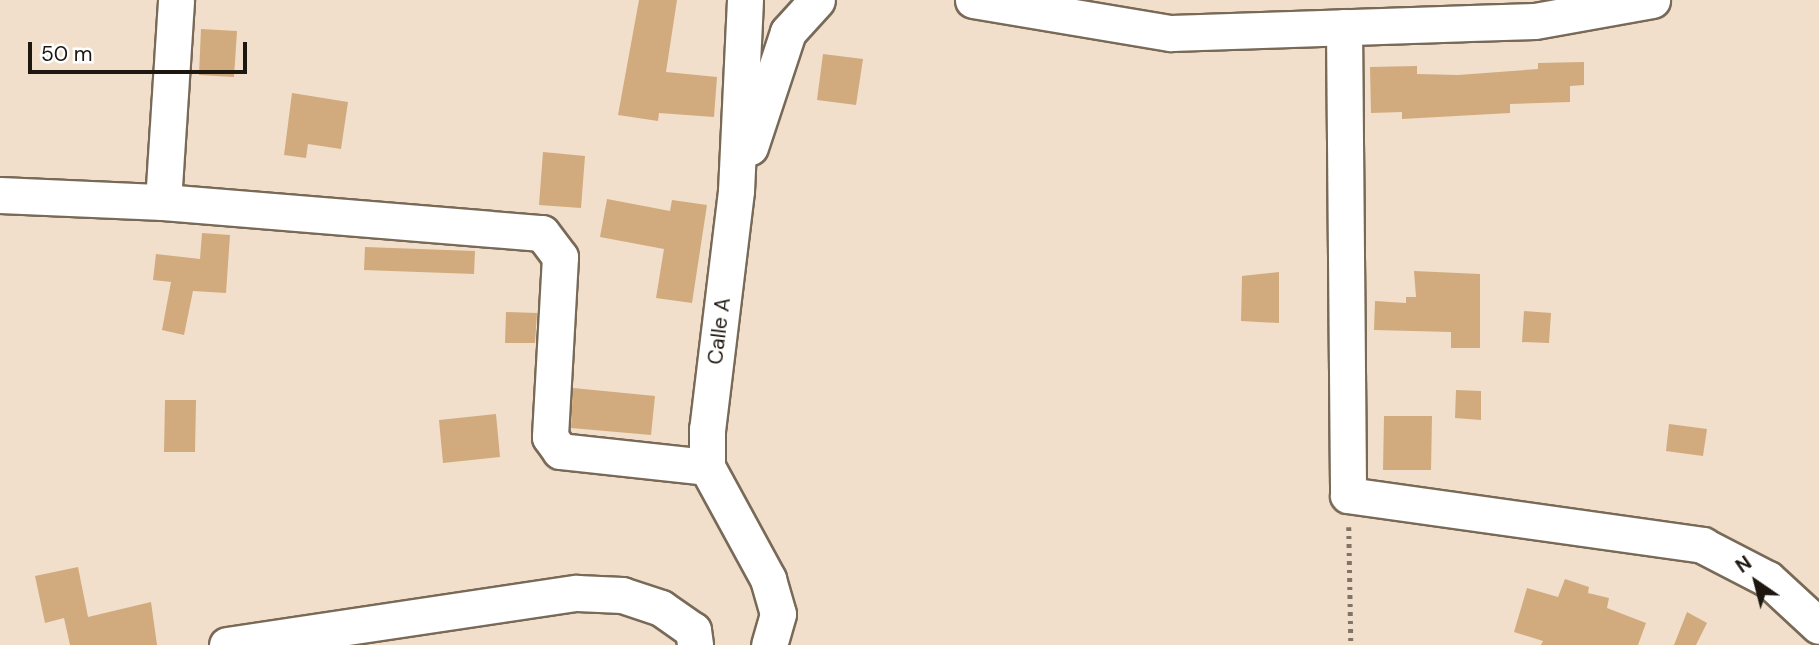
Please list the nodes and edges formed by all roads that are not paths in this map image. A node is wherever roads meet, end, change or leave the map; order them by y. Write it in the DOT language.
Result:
graph roads {
  1 [pos="176,0"];
  2 [pos="745,0"];
  3 [pos="817,0"];
  4 [pos="973,0"];
  5 [pos="1652,0"];
  6 [pos="1345,27"];
  7 [pos="736,191"];
  8 [pos="0,195"];
  9 [pos="163,202"];
  10 [pos="707,467"];
  11 [pos="1819,625"];
  12 [pos="227,645"];
  13 [pos="695,645"];
  14 [pos="769,645"];
  1 -- 9 [label="street"];
  2 -- 7 [label="street, Calle A"];
  3 -- 7 [label="street"];
  4 -- 6 [label="street"];
  5 -- 6 [label="street"];
  6 -- 11 [label="street"];
  7 -- 10 [label="street, Calle A"];
  8 -- 9 [label="street"];
  9 -- 10 [label="street"];
  10 -- 14 [label="street, Calle A"];
  12 -- 13 [label="street"];
}
